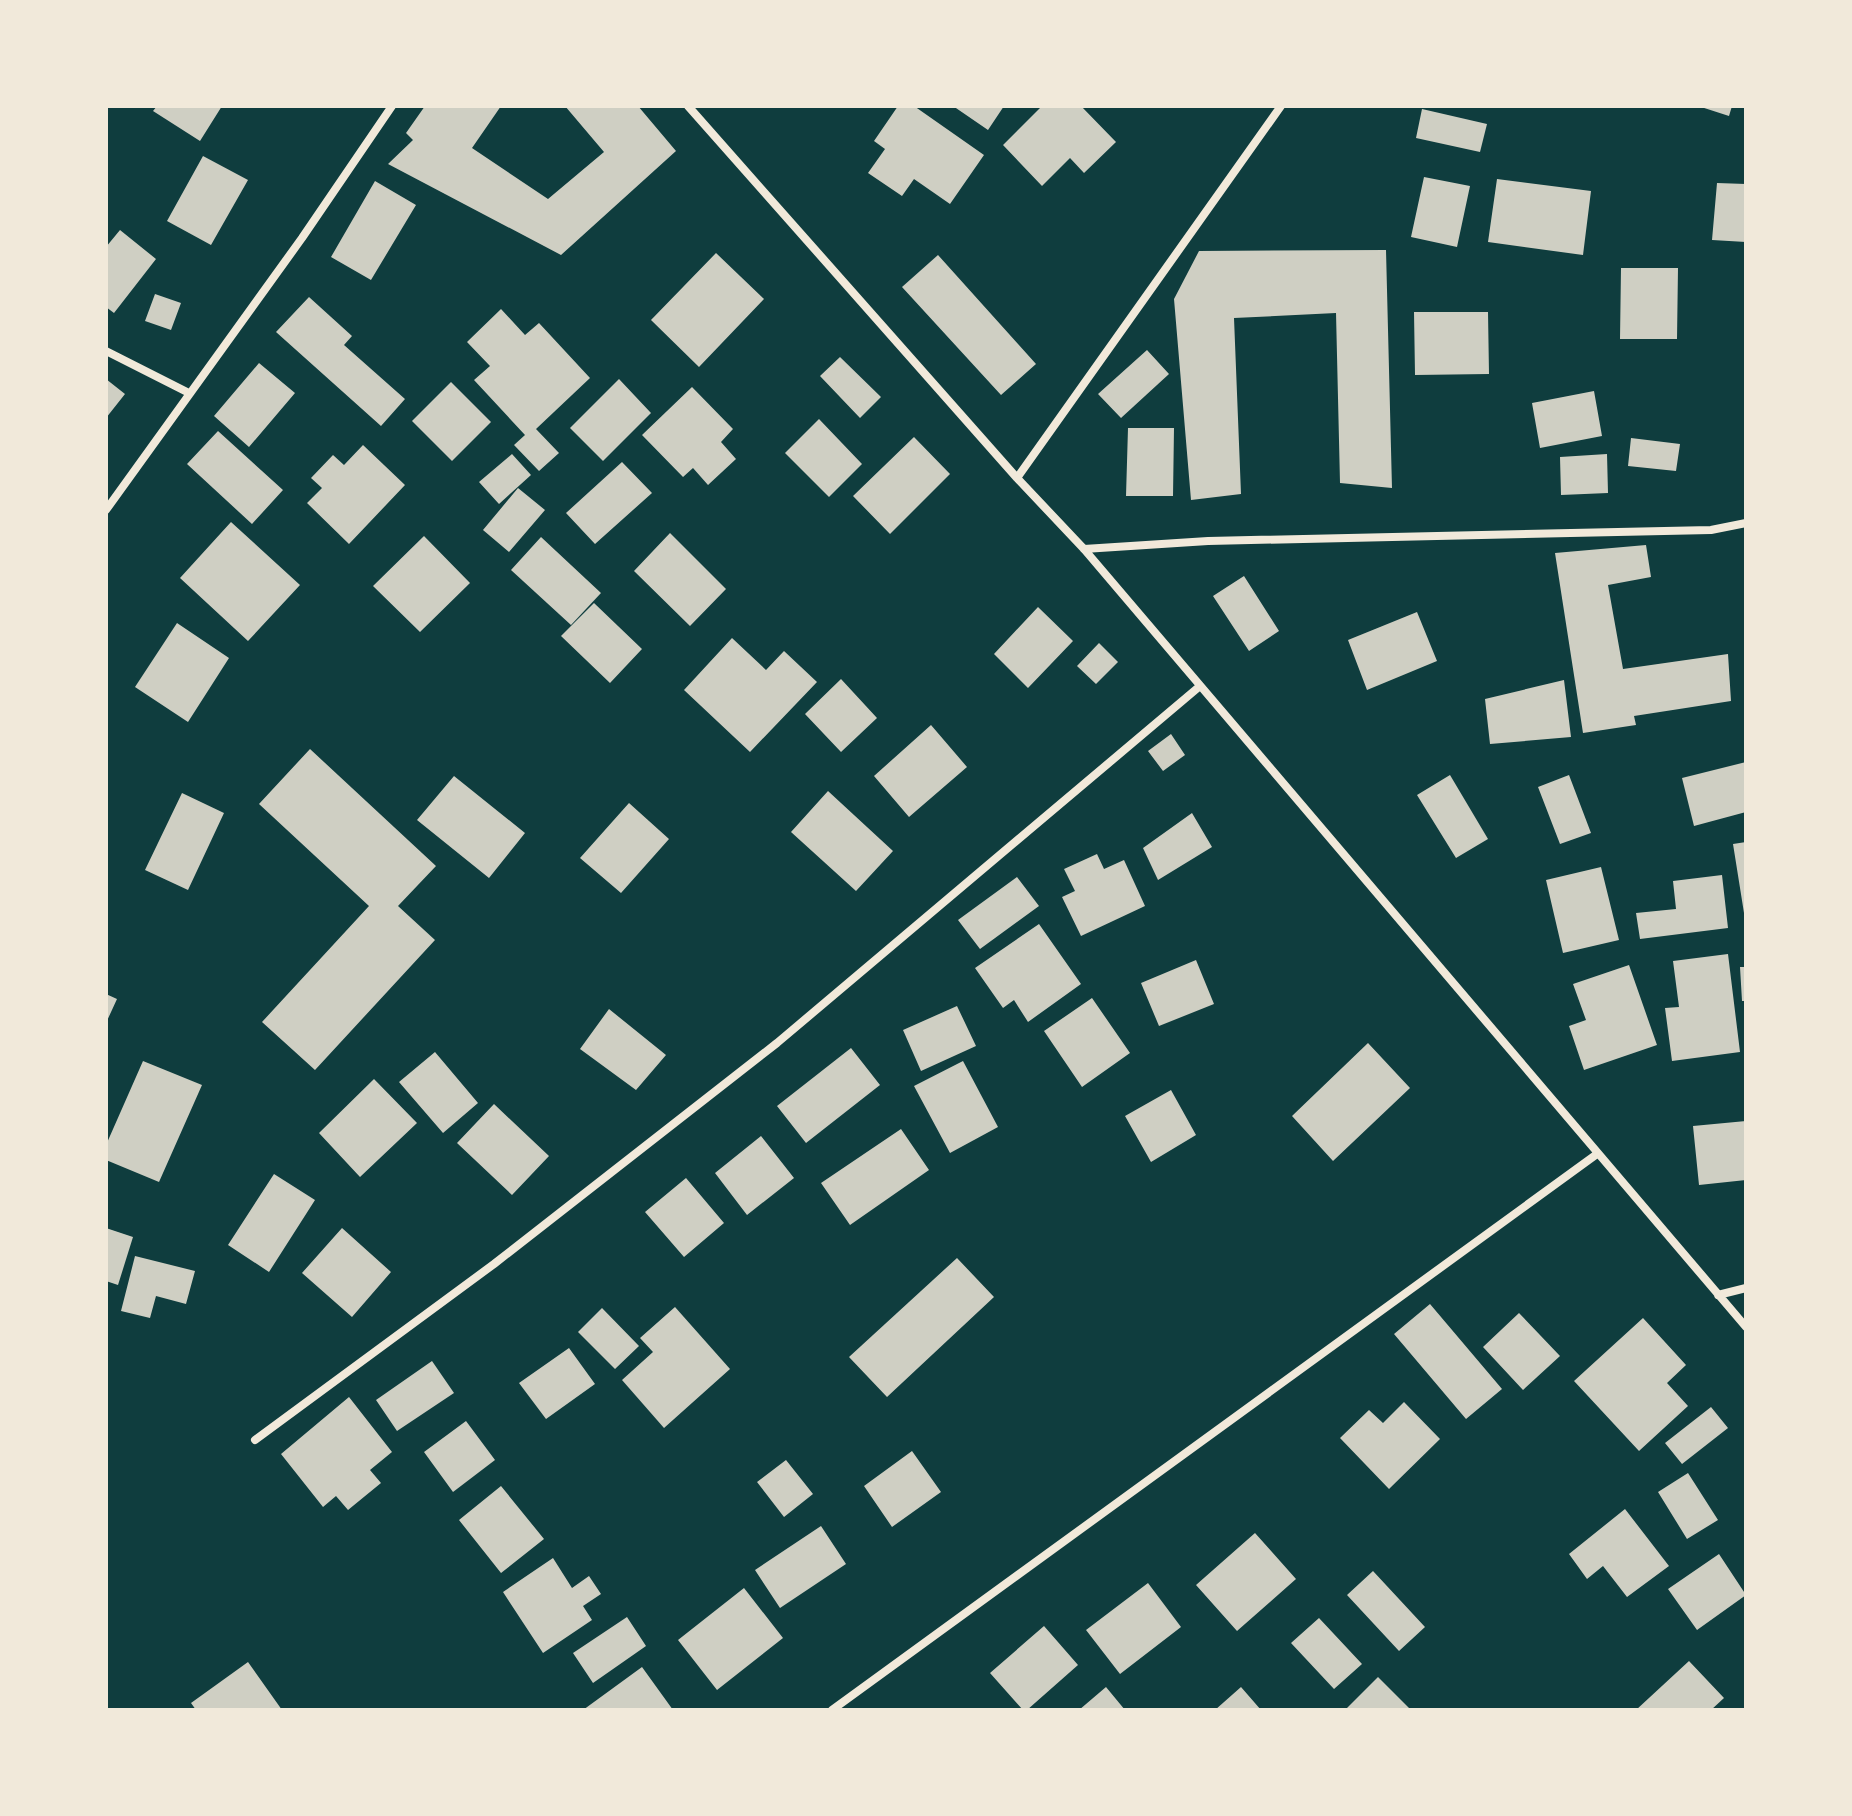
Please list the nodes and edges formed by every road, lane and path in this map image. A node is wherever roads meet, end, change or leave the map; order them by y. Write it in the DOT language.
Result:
graph roads {
  1 [pos="392,106"];
  2 [pos="688,106"];
  3 [pos="1281,106"];
  4 [pos="106,351"];
  5 [pos="189,393"];
  6 [pos="1017,478"];
  7 [pos="106,510"];
  8 [pos="1746,523"];
  9 [pos="1084,549"];
  10 [pos="1200,686"];
  11 [pos="1597,1154"];
  12 [pos="1746,1288"];
  13 [pos="1718,1295"];
  14 [pos="1746,1327"];
  15 [pos="255,1440"];
  16 [pos="832,1710"];
  1 -- 5 [label="street"];
  2 -- 6 [label="street"];
  3 -- 6 [label="street"];
  4 -- 5 [label="street"];
  5 -- 7 [label="street"];
  6 -- 9 [label="street"];
  8 -- 9 [label="street"];
  9 -- 10 [label="street"];
  10 -- 11 [label="street"];
  10 -- 15 [label="street"];
  11 -- 13 [label="street"];
  11 -- 16 [label="street"];
  12 -- 13 [label="street"];
  13 -- 14 [label="street"];
}
